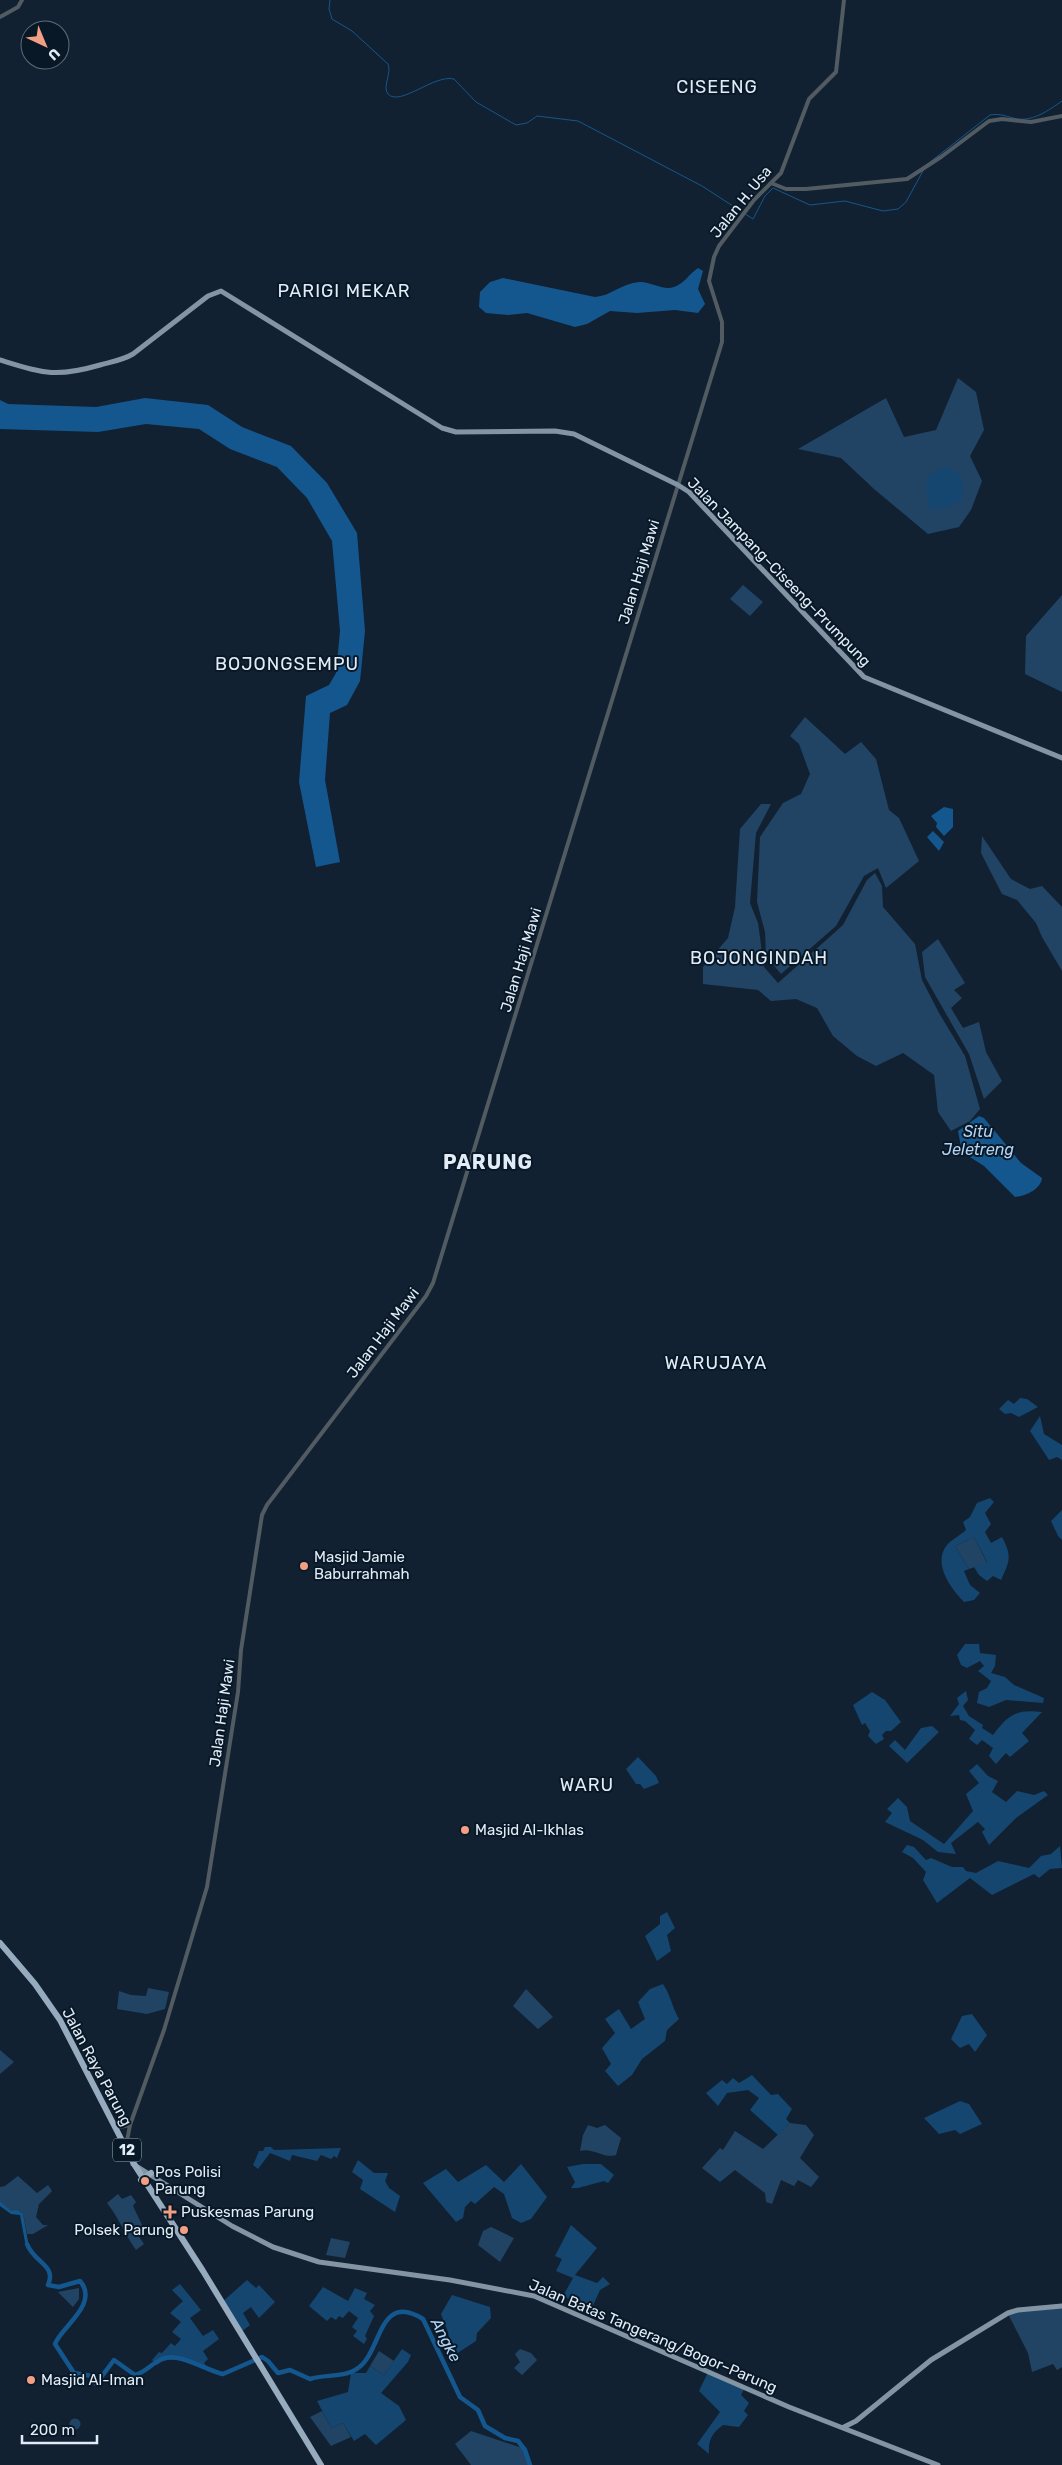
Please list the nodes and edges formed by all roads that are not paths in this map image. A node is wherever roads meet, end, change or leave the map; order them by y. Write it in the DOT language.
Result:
graph roads {
  1 [pos="22,0"];
  2 [pos="844,0"];
  3 [pos="0,16"];
  4 [pos="1062,116"];
  5 [pos="771,183"];
  6 [pos="0,360"];
  7 [pos="678,484"];
  8 [pos="1062,758"];
  9 [pos="0,1945"];
  10 [pos="130,2125"];
  11 [pos="114,2128"];
  12 [pos="125,2148"];
  13 [pos="132,2163"];
  14 [pos="151,2174"];
  15 [pos="142,2179"];
  16 [pos="1062,2306"];
  17 [pos="844,2428"];
  18 [pos="320,2465"];
  19 [pos="938,2465"];
  1 -- 3 [label="street"];
  2 -- 5 [label="street, Jalan H. Usa"];
  4 -- 5 [label="street"];
  5 -- 7 [label="street, Jalan H. Usa"];
  6 -- 7 [label="main road, Jalan Jampang–Ciseeng–Prumpung"];
  7 -- 8 [label="main road, Jalan Jampang–Ciseeng–Prumpung"];
  7 -- 10 [label="street, Jalan Haji Mawi"];
  9 -- 11 [label="highway, Jalan Raya Parung / 12"];
  10 -- 11 [label="street"];
  10 -- 12 [label="street, Jalan Haji Mawi"];
  11 -- 12 [label="highway, Jalan Raya Parung / 12"];
  11 -- 13 [label="highway, Jalan Raya Parung / 12"];
  12 -- 13 [label="highway, Jalan Raya Parung / 12"];
  13 -- 14 [label="main road, Jalan Batas Tangerang/Bogor–Parung"];
  13 -- 15 [label="highway, Jalan Raya Parung / 12"];
  14 -- 15 [label="highway"];
  14 -- 17 [label="main road, Jalan Batas Tangerang/Bogor–Parung"];
  15 -- 18 [label="highway, Jalan Raya Parung / 12"];
  16 -- 17 [label="main road"];
  17 -- 19 [label="main road, Jalan Batas Tangerang/Bogor–Parung"];
}
